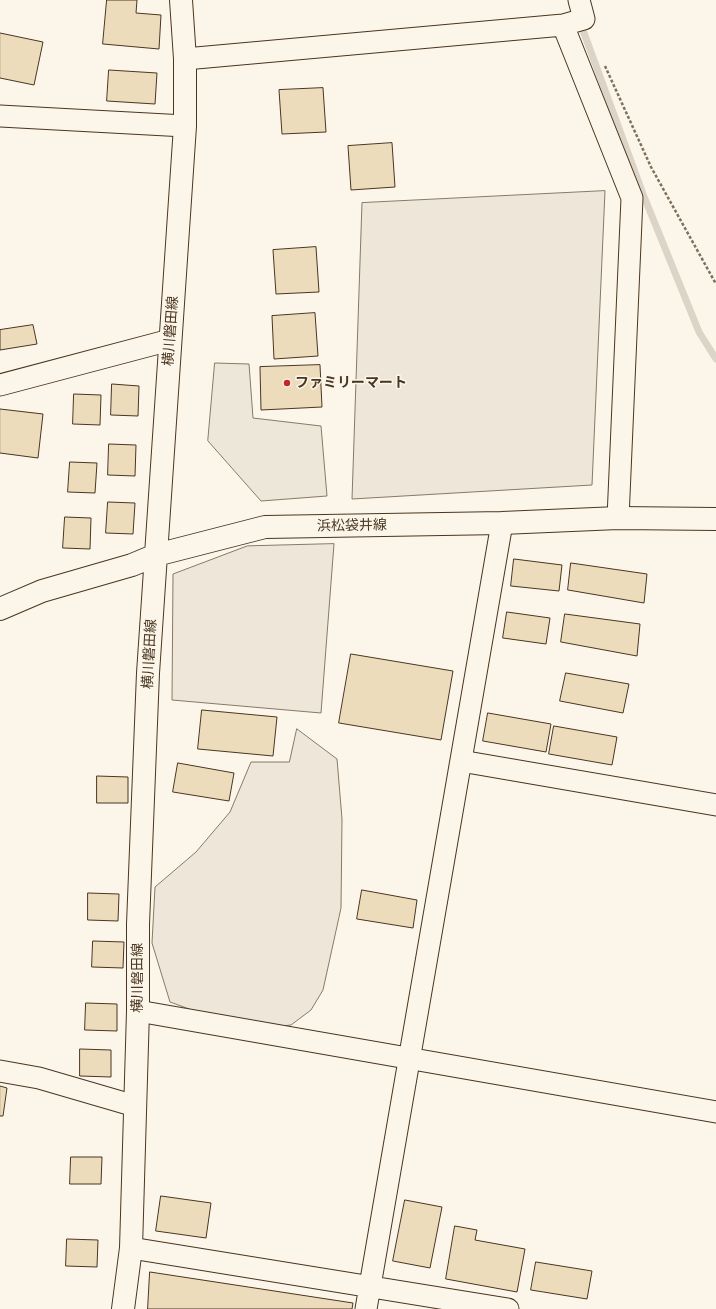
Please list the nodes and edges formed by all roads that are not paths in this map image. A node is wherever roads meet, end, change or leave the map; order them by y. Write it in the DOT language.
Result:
graph roads {
  1 [pos="181,0"];
  2 [pos="573,17"];
  3 [pos="185,59"];
  4 [pos="0,116"];
  5 [pos="185,126"];
  6 [pos="170,340"];
  7 [pos="0,385"];
  8 [pos="618,518"];
  9 [pos="716,519"];
  10 [pos="502,523"];
  11 [pos="156,556"];
  12 [pos="0,609"];
  13 [pos="461,761"];
  14 [pos="716,805"];
  15 [pos="138,1011"];
  16 [pos="409,1058"];
  17 [pos="0,1071"];
  18 [pos="135,1106"];
  19 [pos="716,1112"];
  20 [pos="131,1248"];
  21 [pos="369,1286"];
  22 [pos="123,1309"];
  23 [pos="366,1309"];
  24 [pos="508,1309"];
  1 -- 3 [label="main road, 横川磐田線"];
  2 -- 3 [label="street"];
  2 -- 8 [label="street"];
  3 -- 5 [label="main road, 横川磐田線"];
  4 -- 5 [label="street"];
  5 -- 6 [label="main road, 横川磐田線"];
  6 -- 7 [label="street"];
  6 -- 11 [label="main road, 横川磐田線"];
  8 -- 9 [label="main road, 浜松袋井線"];
  8 -- 10 [label="main road, 浜松袋井線"];
  10 -- 11 [label="main road, 浜松袋井線"];
  10 -- 13 [label="street"];
  11 -- 12 [label="main road, 浜松袋井線"];
  11 -- 15 [label="main road, 横川磐田線"];
  13 -- 14 [label="street"];
  13 -- 16 [label="street"];
  15 -- 16 [label="street"];
  15 -- 18 [label="main road, 横川磐田線"];
  16 -- 19 [label="street"];
  16 -- 21 [label="street"];
  17 -- 18 [label="street"];
  18 -- 20 [label="main road, 横川磐田線"];
  20 -- 21 [label="street"];
  20 -- 22 [label="main road, 横川磐田線"];
  21 -- 23 [label="street"];
  21 -- 24 [label="street"];
}
